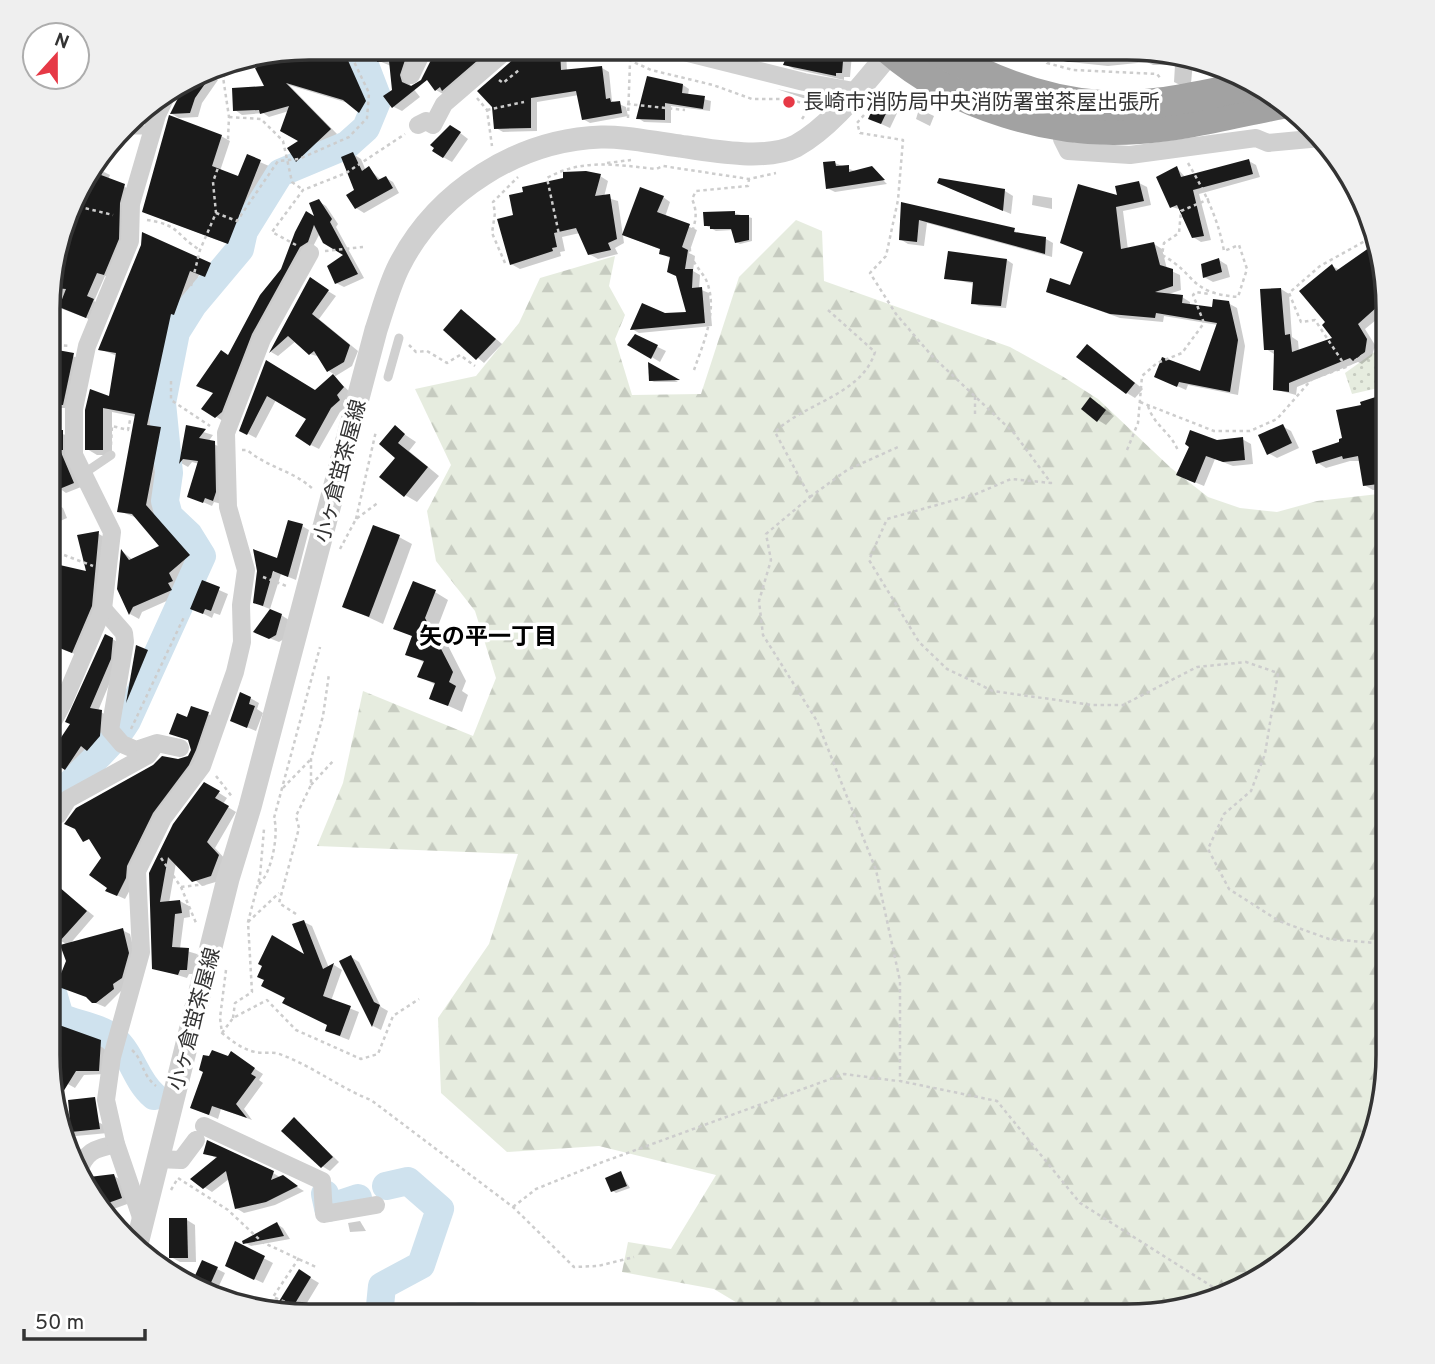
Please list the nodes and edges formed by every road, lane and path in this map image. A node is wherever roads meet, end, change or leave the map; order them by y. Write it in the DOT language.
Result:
graph roads {
  1 [pos="353,60"];
  2 [pos="418,60"];
  3 [pos="495,60"];
  4 [pos="631,60"];
  5 [pos="716,60"];
  6 [pos="882,60"];
  7 [pos="904,60"];
  8 [pos="954,60"];
  9 [pos="1046,60"];
  10 [pos="225,74"];
  11 [pos="411,75"];
  12 [pos="1172,77"];
  13 [pos="1161,79"];
  14 [pos="1148,82"];
  15 [pos="464,86"];
  16 [pos="1241,87"];
  17 [pos="854,91"];
  18 [pos="524,102"];
  19 [pos="627,104"];
  20 [pos="1271,106"];
  21 [pos="161,108"];
  22 [pos="869,109"];
  23 [pos="487,110"];
  24 [pos="685,110"];
  25 [pos="1066,113"];
  26 [pos="229,117"];
  27 [pos="801,121"];
  28 [pos="418,125"];
  29 [pos="629,125"];
  30 [pos="134,130"];
  31 [pos="152,130"];
  32 [pos="1309,139"];
  33 [pos="503,141"];
  34 [pos="1199,146"];
  35 [pos="286,159"];
  36 [pos="519,173"];
  37 [pos="303,190"];
  38 [pos="1209,199"];
  39 [pos="81,207"];
  40 [pos="216,214"];
  41 [pos="132,218"];
  42 [pos="561,239"];
  43 [pos="1366,240"];
  44 [pos="363,247"];
  45 [pos="201,250"];
  46 [pos="310,253"];
  47 [pos="505,263"];
  48 [pos="191,286"];
  49 [pos="1212,294"];
  50 [pos="828,310"];
  51 [pos="399,338"];
  52 [pos="1375,346"];
  53 [pos="475,366"];
  54 [pos="1346,367"];
  55 [pos="694,370"];
  56 [pos="388,377"];
  57 [pos="171,381"];
  58 [pos="975,397"];
  59 [pos="1140,402"];
  60 [pos="1148,405"];
  61 [pos="975,414"];
  62 [pos="130,420"];
  63 [pos="376,431"];
  64 [pos="227,442"];
  65 [pos="898,447"];
  66 [pos="1127,450"];
  67 [pos="1178,451"];
  68 [pos="111,455"];
  69 [pos="83,474"];
  70 [pos="318,495"];
  71 [pos="810,497"];
  72 [pos="379,502"];
  73 [pos="356,519"];
  74 [pos="60,554"];
  75 [pos="331,554"];
  76 [pos="108,569"];
  77 [pos="246,570"];
  78 [pos="294,589"];
  79 [pos="103,608"];
  80 [pos="184,617"];
  81 [pos="320,647"];
  82 [pos="329,674"];
  83 [pos="60,711"];
  84 [pos="116,737"];
  85 [pos="157,743"];
  86 [pos="180,748"];
  87 [pos="311,760"];
  88 [pos="334,760"];
  89 [pos="202,766"];
  90 [pos="311,785"];
  91 [pos="280,791"];
  92 [pos="230,796"];
  93 [pos="60,812"];
  94 [pos="260,821"];
  95 [pos="150,845"];
  96 [pos="215,883"];
  97 [pos="258,884"];
  98 [pos="181,887"];
  99 [pos="281,892"];
  100 [pos="296,914"];
  101 [pos="248,922"];
  102 [pos="197,926"];
  103 [pos="1376,943"];
  104 [pos="223,964"];
  105 [pos="419,999"];
  106 [pos="233,1018"];
  107 [pos="222,1033"];
  108 [pos="117,1042"];
  109 [pos="900,1081"];
  110 [pos="162,1091"];
  111 [pos="116,1144"];
  112 [pos="158,1159"];
  113 [pos="83,1161"];
  114 [pos="169,1195"];
  115 [pos="376,1205"];
  116 [pos="513,1207"];
  117 [pos="142,1220"];
  118 [pos="138,1238"];
  119 [pos="634,1257"];
  120 [pos="299,1258"];
  121 [pos="318,1268"];
  122 [pos="1215,1288"];
  123 [pos="290,1304"];
  1 -- 35 [label="path"];
  2 -- 11 [label="street"];
  3 -- 15 [label="street"];
  4 -- 19 [label="path"];
  4 -- 27 [label="path"];
  5 -- 17 [label="street"];
  6 -- 17 [label="street, 小ヶ倉蛍茶屋線"];
  7 -- 25 [label="highway"];
  8 -- 25 [label="highway"];
  9 -- 13 [label="path"];
  10 -- 26 [label="path"];
  12 -- 13 [label="path"];
  13 -- 14 [label="path"];
  15 -- 23 [label="path"];
  15 -- 28 [label="street"];
  16 -- 25 [label="highway"];
  17 -- 112 [label="street, 小ヶ倉蛍茶屋線"];
  18 -- 23 [label="path"];
  19 -- 24 [label="path"];
  19 -- 29 [label="path"];
  20 -- 25 [label="highway"];
  21 -- 31 [label="street"];
  22 -- 58 [label="path"];
  23 -- 33 [label="path"];
  25 -- 34 [label="street"];
  26 -- 35 [label="path"];
  26 -- 40 [label="path"];
  28 -- 37 [label="path"];
  30 -- 31 [label="lane"];
  31 -- 41 [label="street"];
  32 -- 34 [label="street"];
  34 -- 38 [label="path"];
  35 -- 37 [label="path"];
  35 -- 40 [label="path"];
  36 -- 47 [label="path"];
  37 -- 46 [label="path"];
  38 -- 49 [label="path"];
  38 -- 49 [label="path"];
  39 -- 41 [label="path"];
  40 -- 45 [label="path"];
  41 -- 45 [label="path"];
  41 -- 69 [label="street"];
  42 -- 55 [label="path"];
  43 -- 54 [label="path"];
  44 -- 46 [label="path"];
  45 -- 48 [label="path"];
  46 -- 64 [label="street"];
  49 -- 59 [label="path"];
  50 -- 71 [label="path"];
  51 -- 53 [label="path"];
  51 -- 56 [label="lane"];
  52 -- 54 [label="path"];
  54 -- 60 [label="path"];
  57 -- 64 [label="path"];
  58 -- 61 [label="path"];
  58 -- 103 [label="path"];
  59 -- 60 [label="path"];
  59 -- 66 [label="path"];
  60 -- 67 [label="path"];
  62 -- 68 [label="path"];
  63 -- 73 [label="path"];
  64 -- 70 [label="path"];
  64 -- 77 [label="street"];
  65 -- 71 [label="path"];
  68 -- 69 [label="lane"];
  69 -- 76 [label="street"];
  71 -- 109 [label="path"];
  72 -- 73 [label="path"];
  73 -- 75 [label="path"];
  74 -- 76 [label="path"];
  76 -- 79 [label="street"];
  77 -- 78 [label="path"];
  77 -- 89 [label="street"];
  79 -- 83 [label="street"];
  79 -- 84 [label="street"];
  80 -- 84 [label="path"];
  81 -- 91 [label="path"];
  82 -- 87 [label="path"];
  84 -- 85 [label="street"];
  85 -- 86 [label="street"];
  85 -- 93 [label="street"];
  87 -- 90 [label="path"];
  87 -- 91 [label="path"];
  88 -- 90 [label="path"];
  89 -- 92 [label="path"];
  89 -- 95 [label="street"];
  90 -- 99 [label="path"];
  91 -- 97 [label="path"];
  94 -- 97 [label="path"];
  95 -- 98 [label="path"];
  95 -- 108 [label="street"];
  96 -- 98 [label="path"];
  97 -- 101 [label="path"];
  98 -- 102 [label="path"];
  99 -- 100 [label="path"];
  99 -- 101 [label="path"];
  101 -- 106 [label="path"];
  104 -- 107 [label="path"];
  105 -- 106 [label="path"];
  106 -- 107 [label="path"];
  107 -- 116 [label="path"];
  108 -- 110 [label="path"];
  108 -- 111 [label="street"];
  109 -- 116 [label="path"];
  109 -- 122 [label="path"];
  111 -- 113 [label="street"];
  111 -- 117 [label="street"];
  112 -- 115 [label="street"];
  112 -- 117 [label="street, 小ヶ倉蛍茶屋線"];
  114 -- 120 [label="path"];
  116 -- 119 [label="path"];
  117 -- 118 [label="street, 小ヶ倉蛍茶屋線"];
  120 -- 121 [label="path"];
  120 -- 123 [label="path"];
}
